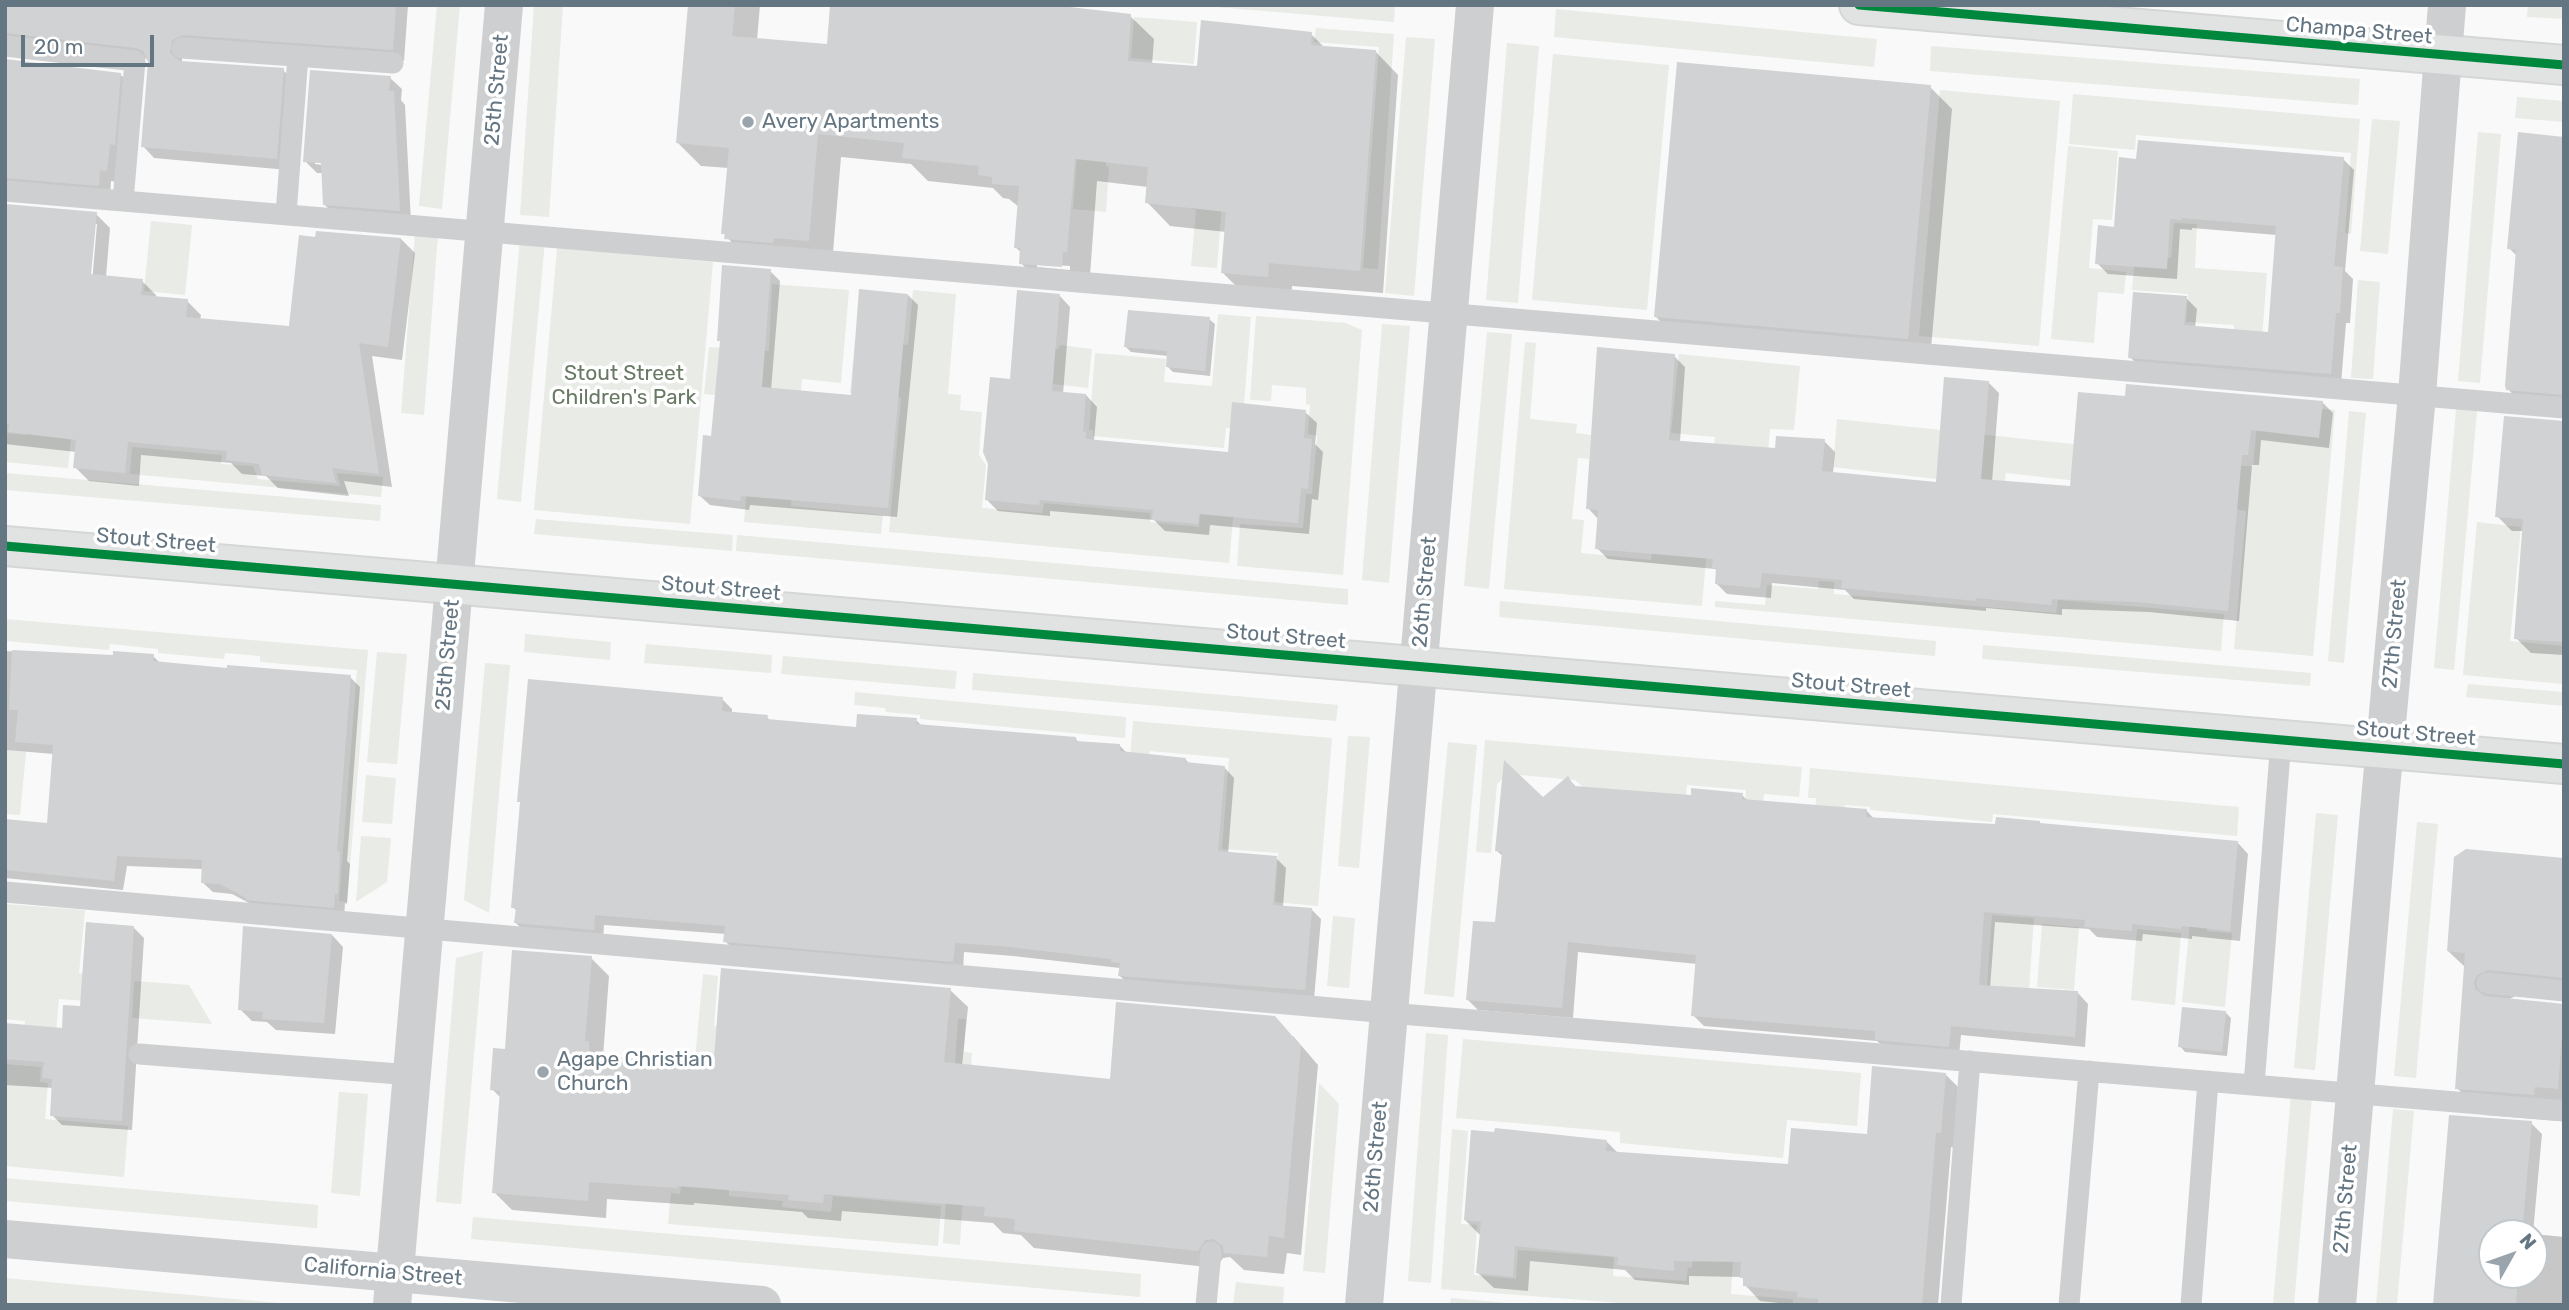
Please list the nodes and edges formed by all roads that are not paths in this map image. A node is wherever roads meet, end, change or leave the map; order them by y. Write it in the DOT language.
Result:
graph roads {
  1 [pos="504,5"];
  2 [pos="1475,5"];
  3 [pos="1858,5"];
  4 [pos="2447,5"];
  5 [pos="5,46"];
  6 [pos="182,48"];
  7 [pos="2443,55"];
  8 [pos="298,56"];
  9 [pos="393,63"];
  10 [pos="2564,65"];
  11 [pos="5,191"];
  12 [pos="123,201"];
  13 [pos="286,215"];
  14 [pos="485,231"];
  15 [pos="1448,313"];
  16 [pos="2417,395"];
  17 [pos="2564,408"];
  18 [pos="5,546"];
  19 [pos="454,584"];
  20 [pos="1419,666"];
  21 [pos="2281,740"];
  22 [pos="2384,749"];
  23 [pos="2564,764"];
  24 [pos="5,892"];
  25 [pos="425,929"];
  26 [pos="2487,983"];
  27 [pos="2564,991"];
  28 [pos="1389,1013"];
  29 [pos="139,1054"];
  30 [pos="1970,1061"];
  31 [pos="2089,1071"];
  32 [pos="412,1075"];
  33 [pos="2208,1081"];
  34 [pos="2254,1085"];
  35 [pos="2355,1093"];
  36 [pos="2564,1111"];
  37 [pos="5,1239"];
  38 [pos="1211,1252"];
  39 [pos="394,1289"];
  40 [pos="762,1305"];
  41 [pos="1206,1305"];
  42 [pos="1364,1305"];
  43 [pos="1951,1305"];
  44 [pos="2070,1305"];
  45 [pos="2191,1305"];
  46 [pos="2337,1305"];
  1 -- 14 [label="street, 25th Street"];
  2 -- 15 [label="street, 26th Street"];
  3 -- 7 [label="main road, Champa Street"];
  4 -- 7 [label="street, 27th Street"];
  5 -- 12 [label="lane"];
  6 -- 8 [label="lane"];
  7 -- 10 [label="main road, Champa Street"];
  7 -- 16 [label="street, 27th Street"];
  8 -- 9 [label="lane"];
  8 -- 13 [label="lane"];
  11 -- 12 [label="lane"];
  12 -- 13 [label="lane"];
  13 -- 14 [label="lane"];
  14 -- 15 [label="lane"];
  14 -- 19 [label="street, 25th Street"];
  15 -- 16 [label="lane"];
  15 -- 20 [label="street, 26th Street"];
  16 -- 17 [label="lane"];
  16 -- 22 [label="street, 27th Street"];
  18 -- 19 [label="main road, Stout Street"];
  19 -- 20 [label="main road, Stout Street"];
  19 -- 25 [label="street, 25th Street"];
  20 -- 21 [label="main road, Stout Street"];
  20 -- 28 [label="street, 26th Street"];
  21 -- 22 [label="main road, Stout Street"];
  21 -- 34 [label="lane"];
  22 -- 23 [label="main road, Stout Street"];
  22 -- 35 [label="street, 27th Street"];
  24 -- 25 [label="lane"];
  25 -- 28 [label="lane"];
  25 -- 32 [label="street, 25th Street"];
  26 -- 27 [label="lane"];
  28 -- 30 [label="lane"];
  28 -- 42 [label="street, 26th Street"];
  29 -- 32 [label="lane"];
  30 -- 31 [label="lane"];
  30 -- 43 [label="lane"];
  31 -- 33 [label="lane"];
  31 -- 44 [label="lane"];
  32 -- 39 [label="street, 25th Street"];
  33 -- 34 [label="lane"];
  33 -- 45 [label="lane"];
  34 -- 35 [label="lane"];
  35 -- 36 [label="lane"];
  35 -- 46 [label="street, 27th Street"];
  37 -- 39 [label="street, California Street"];
  38 -- 41 [label="lane"];
  39 -- 40 [label="street, California Street"];
}
